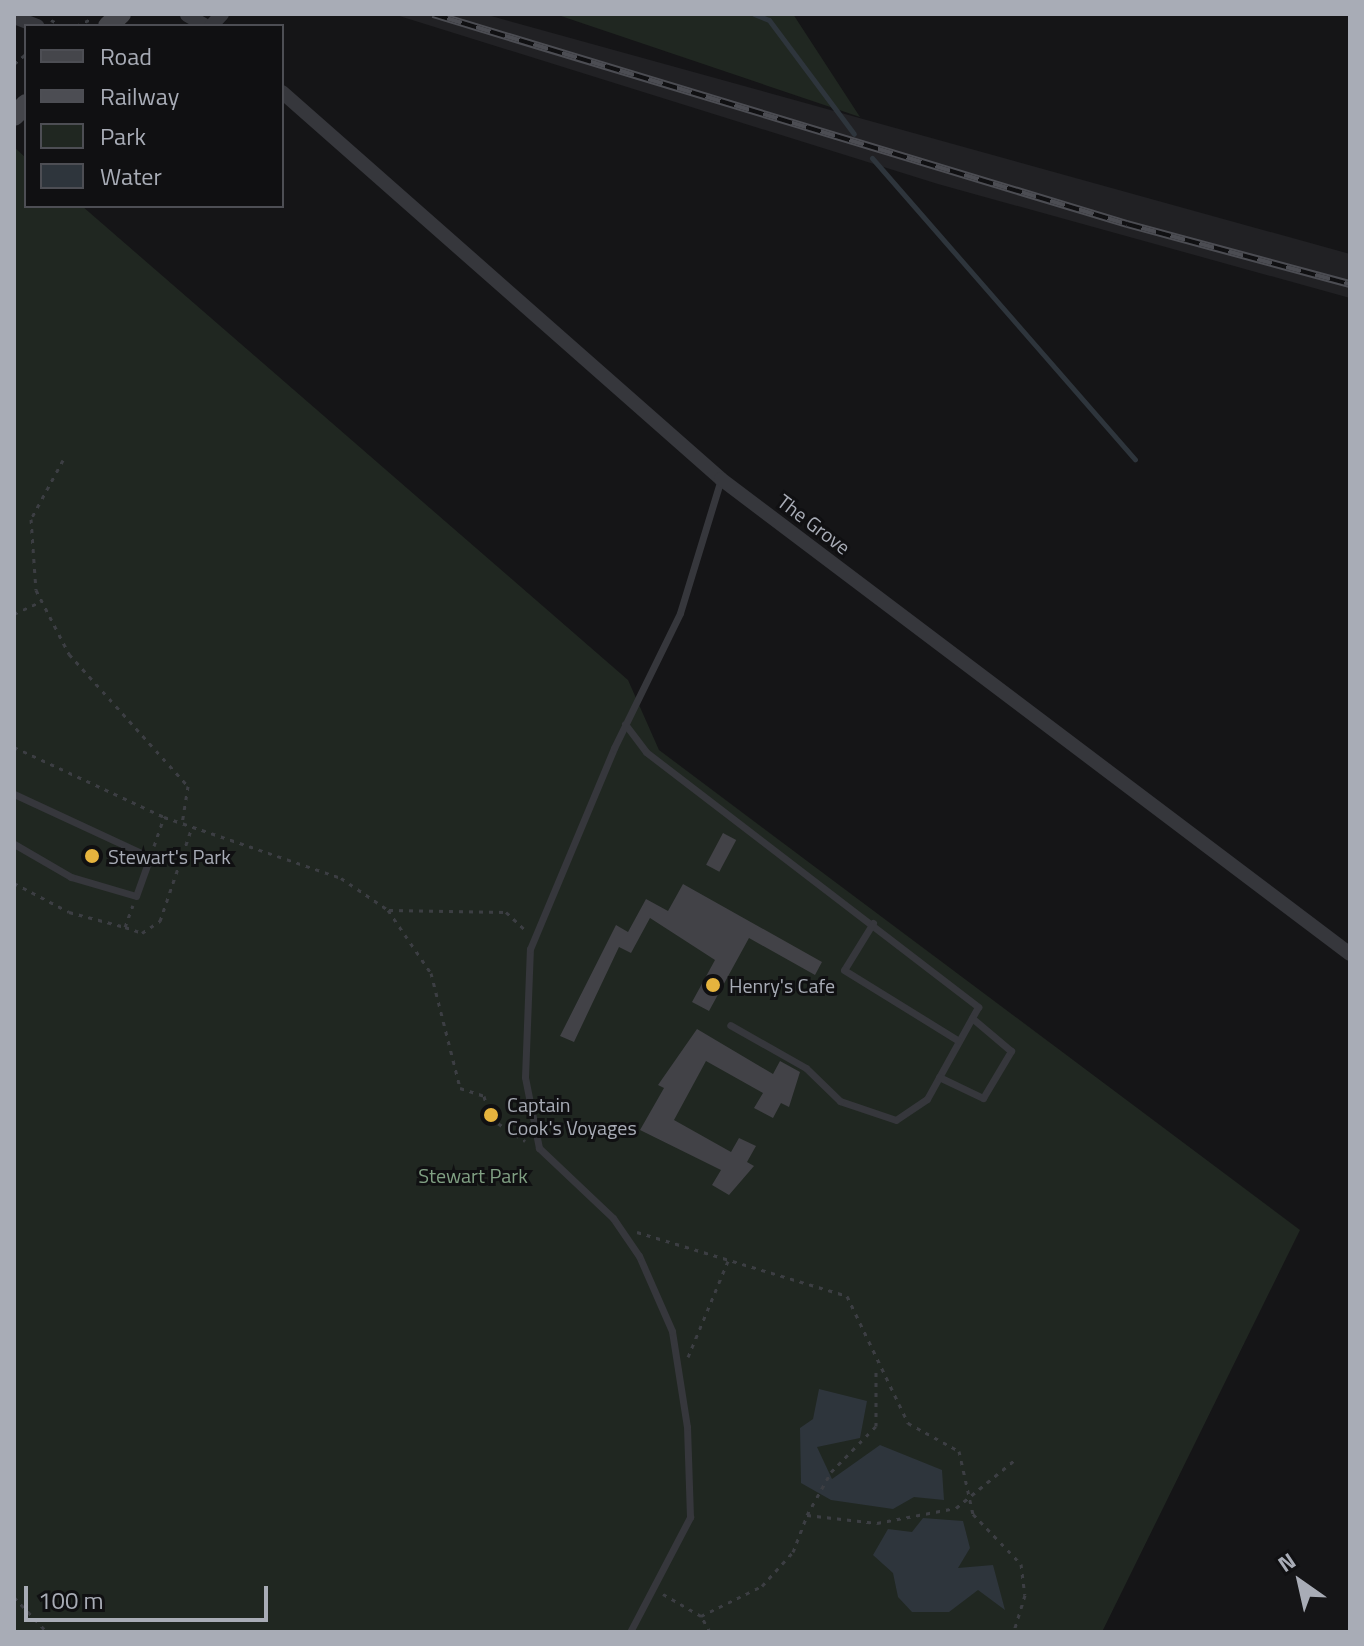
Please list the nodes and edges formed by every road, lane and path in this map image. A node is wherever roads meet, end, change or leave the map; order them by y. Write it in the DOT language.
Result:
graph roads {
  1 [pos="98,14"];
  2 [pos="14,17"];
  3 [pos="44,23"];
  4 [pos="80,24"];
  5 [pos="284,94"];
  6 [pos="63,460"];
  7 [pos="721,479"];
  8 [pos="40,601"];
  9 [pos="14,614"];
  10 [pos="625,724"];
  11 [pos="14,747"];
  12 [pos="14,794"];
  13 [pos="164,817"];
  14 [pos="182,823"];
  15 [pos="192,827"];
  16 [pos="14,844"];
  17 [pos="150,857"];
  18 [pos="14,883"];
  19 [pos="136,896"];
  20 [pos="388,910"];
  21 [pos="873,923"];
  22 [pos="125,927"];
  23 [pos="530,949"];
  24 [pos="1350,954"];
  25 [pos="972,1018"];
  26 [pos="730,1025"];
  27 [pos="959,1041"];
  28 [pos="939,1077"];
  29 [pos="539,1148"];
  30 [pos="613,1218"];
  31 [pos="728,1261"];
  32 [pos="875,1367"];
  33 [pos="678,1374"];
  34 [pos="1017,1458"];
  35 [pos="967,1499"];
  36 [pos="807,1515"];
  37 [pos="656,1590"];
  38 [pos="14,1597"];
  39 [pos="701,1616"];
  40 [pos="47,1632"];
  41 [pos="630,1632"];
  42 [pos="710,1632"];
  43 [pos="1014,1632"];
  1 -- 4 [label="path"];
  2 -- 3 [label="street"];
  5 -- 7 [label="street, The Grove"];
  6 -- 8 [label="path"];
  7 -- 10 [label="lane"];
  7 -- 24 [label="street, The Grove"];
  8 -- 9 [label="path"];
  8 -- 14 [label="path"];
  10 -- 21 [label="lane"];
  10 -- 23 [label="lane"];
  11 -- 13 [label="path"];
  12 -- 17 [label="lane"];
  13 -- 14 [label="path"];
  13 -- 17 [label="path"];
  14 -- 15 [label="path"];
  15 -- 20 [label="path"];
  15 -- 22 [label="path"];
  16 -- 19 [label="lane"];
  17 -- 19 [label="lane"];
  18 -- 22 [label="path"];
  19 -- 22 [label="path"];
  20 -- 23 [label="path"];
  20 -- 29 [label="path"];
  21 -- 25 [label="lane"];
  21 -- 27 [label="lane"];
  23 -- 29 [label="lane"];
  25 -- 27 [label="lane"];
  25 -- 28 [label="lane"];
  26 -- 28 [label="lane"];
  27 -- 28 [label="lane"];
  29 -- 30 [label="lane"];
  30 -- 31 [label="path"];
  30 -- 33 [label="lane"];
  31 -- 32 [label="path"];
  31 -- 33 [label="path"];
  32 -- 35 [label="path"];
  32 -- 36 [label="path"];
  33 -- 37 [label="lane"];
  34 -- 35 [label="path"];
  35 -- 36 [label="path"];
  35 -- 43 [label="path"];
  36 -- 39 [label="path"];
  37 -- 39 [label="path"];
  37 -- 41 [label="lane"];
  38 -- 40 [label="path"];
  39 -- 42 [label="path"];
}
